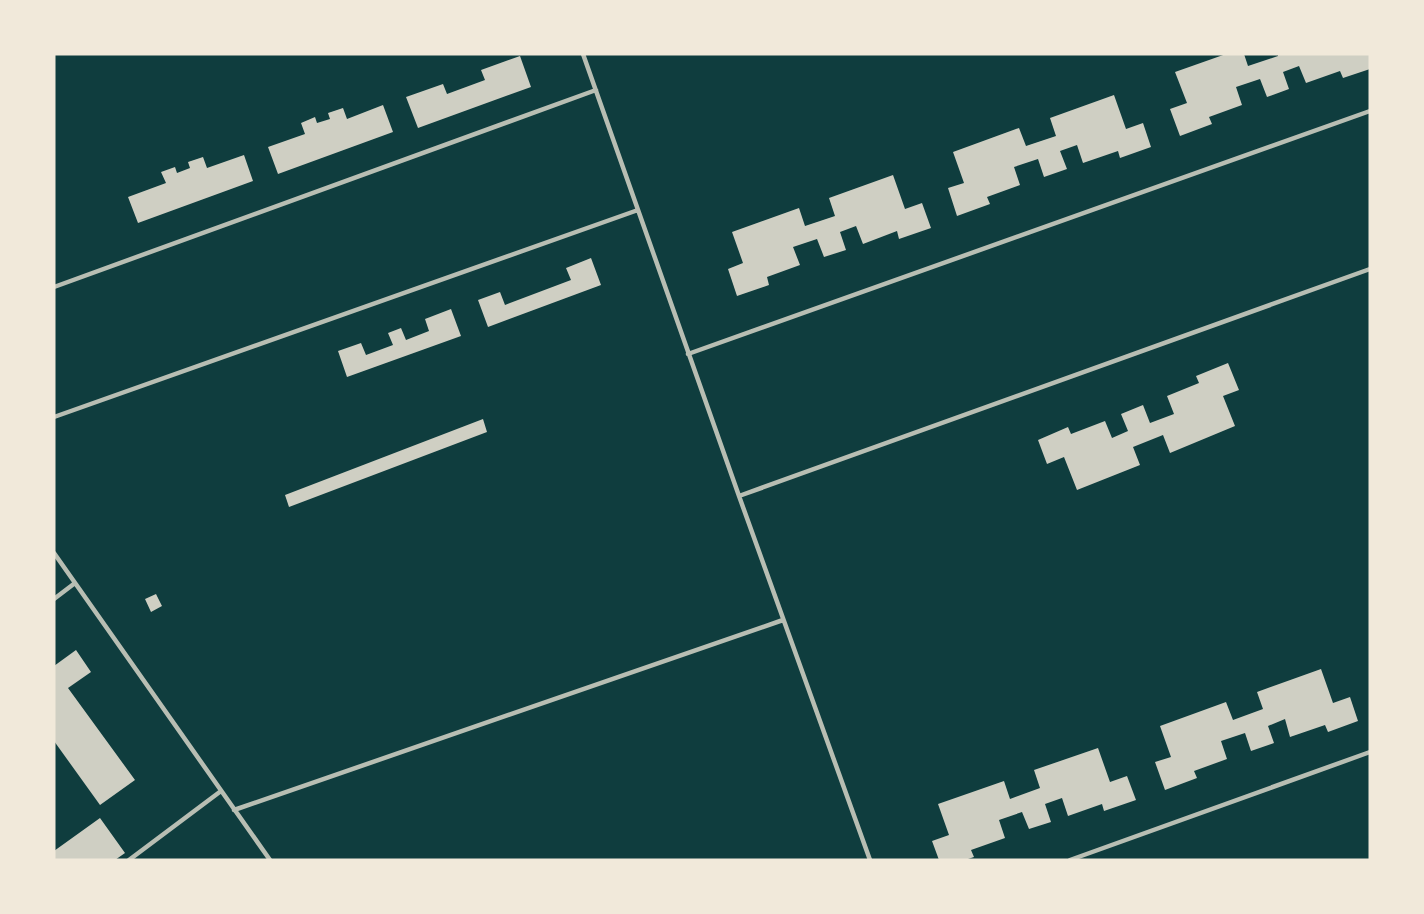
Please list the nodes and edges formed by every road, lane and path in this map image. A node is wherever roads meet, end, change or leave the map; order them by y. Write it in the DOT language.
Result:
graph roads {
  1 [pos="583,54"];
  2 [pos="596,90"];
  3 [pos="1370,111"];
  4 [pos="638,210"];
  5 [pos="1370,269"];
  6 [pos="54,287"];
  7 [pos="688,354"];
  8 [pos="54,417"];
  9 [pos="739,496"];
  10 [pos="54,553"];
  11 [pos="75,583"];
  12 [pos="54,599"];
  13 [pos="783,620"];
  14 [pos="1370,752"];
  15 [pos="221,791"];
  16 [pos="234,810"];
  17 [pos="129,860"];
  18 [pos="270,860"];
  19 [pos="870,860"];
  20 [pos="1070,860"];
  1 -- 2 [label="lane"];
  2 -- 4 [label="lane"];
  2 -- 6 [label="lane"];
  3 -- 7 [label="lane"];
  4 -- 7 [label="lane"];
  4 -- 8 [label="lane"];
  5 -- 9 [label="lane"];
  7 -- 9 [label="lane"];
  9 -- 13 [label="lane"];
  10 -- 11 [label="lane"];
  11 -- 12 [label="lane"];
  11 -- 15 [label="lane"];
  13 -- 16 [label="lane"];
  13 -- 19 [label="lane"];
  14 -- 20 [label="lane"];
  15 -- 16 [label="lane"];
  15 -- 17 [label="lane"];
  16 -- 18 [label="lane"];
}
